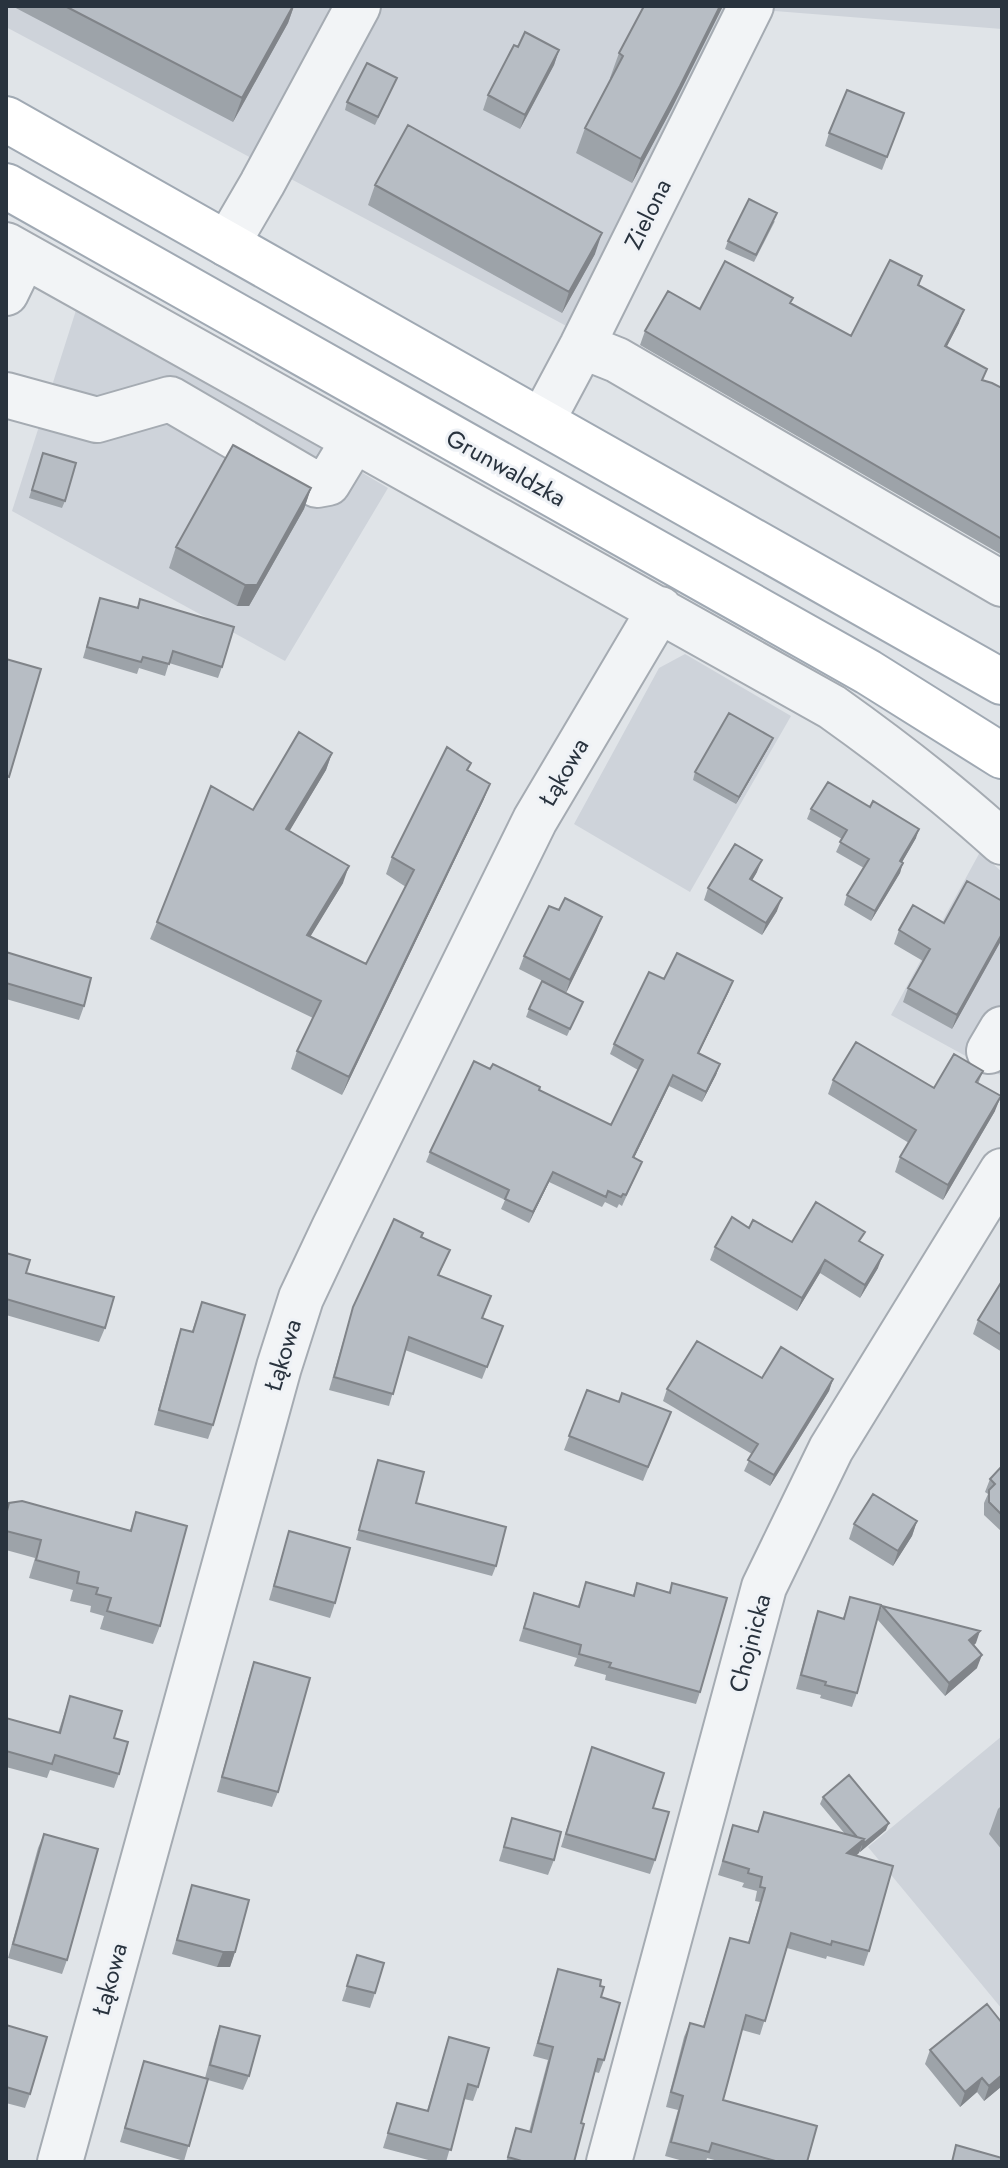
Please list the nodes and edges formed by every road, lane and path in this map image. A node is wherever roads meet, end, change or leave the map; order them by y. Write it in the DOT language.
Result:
graph roads {
  1 [pos="358,6"];
  2 [pos="751,6"];
  3 [pos="6,119"];
  4 [pos="6,186"];
  5 [pos="227,244"];
  6 [pos="12,264"];
  7 [pos="582,346"];
  8 [pos="6,395"];
  9 [pos="542,421"];
  10 [pos="354,440"];
  11 [pos="1002,584"];
  12 [pos="660,609"];
  13 [pos="1002,682"];
  14 [pos="1002,756"];
  15 [pos="1002,842"];
  16 [pos="1002,1171"];
  17 [pos="60,2162"];
  18 [pos="609,2162"];
  1 -- 5 [label="street"];
  2 -- 7 [label="street, Zielona"];
  3 -- 5 [label="main road"];
  4 -- 14 [label="main road, Grunwaldzka"];
  5 -- 9 [label="main road"];
  6 -- 10 [label="street"];
  7 -- 9 [label="street, Zielona"];
  7 -- 11 [label="street"];
  8 -- 10 [label="street"];
  9 -- 13 [label="main road"];
  10 -- 12 [label="street"];
  12 -- 15 [label="street"];
  12 -- 17 [label="street, Łąkowa"];
  16 -- 18 [label="street, Chojnicka"];
}
